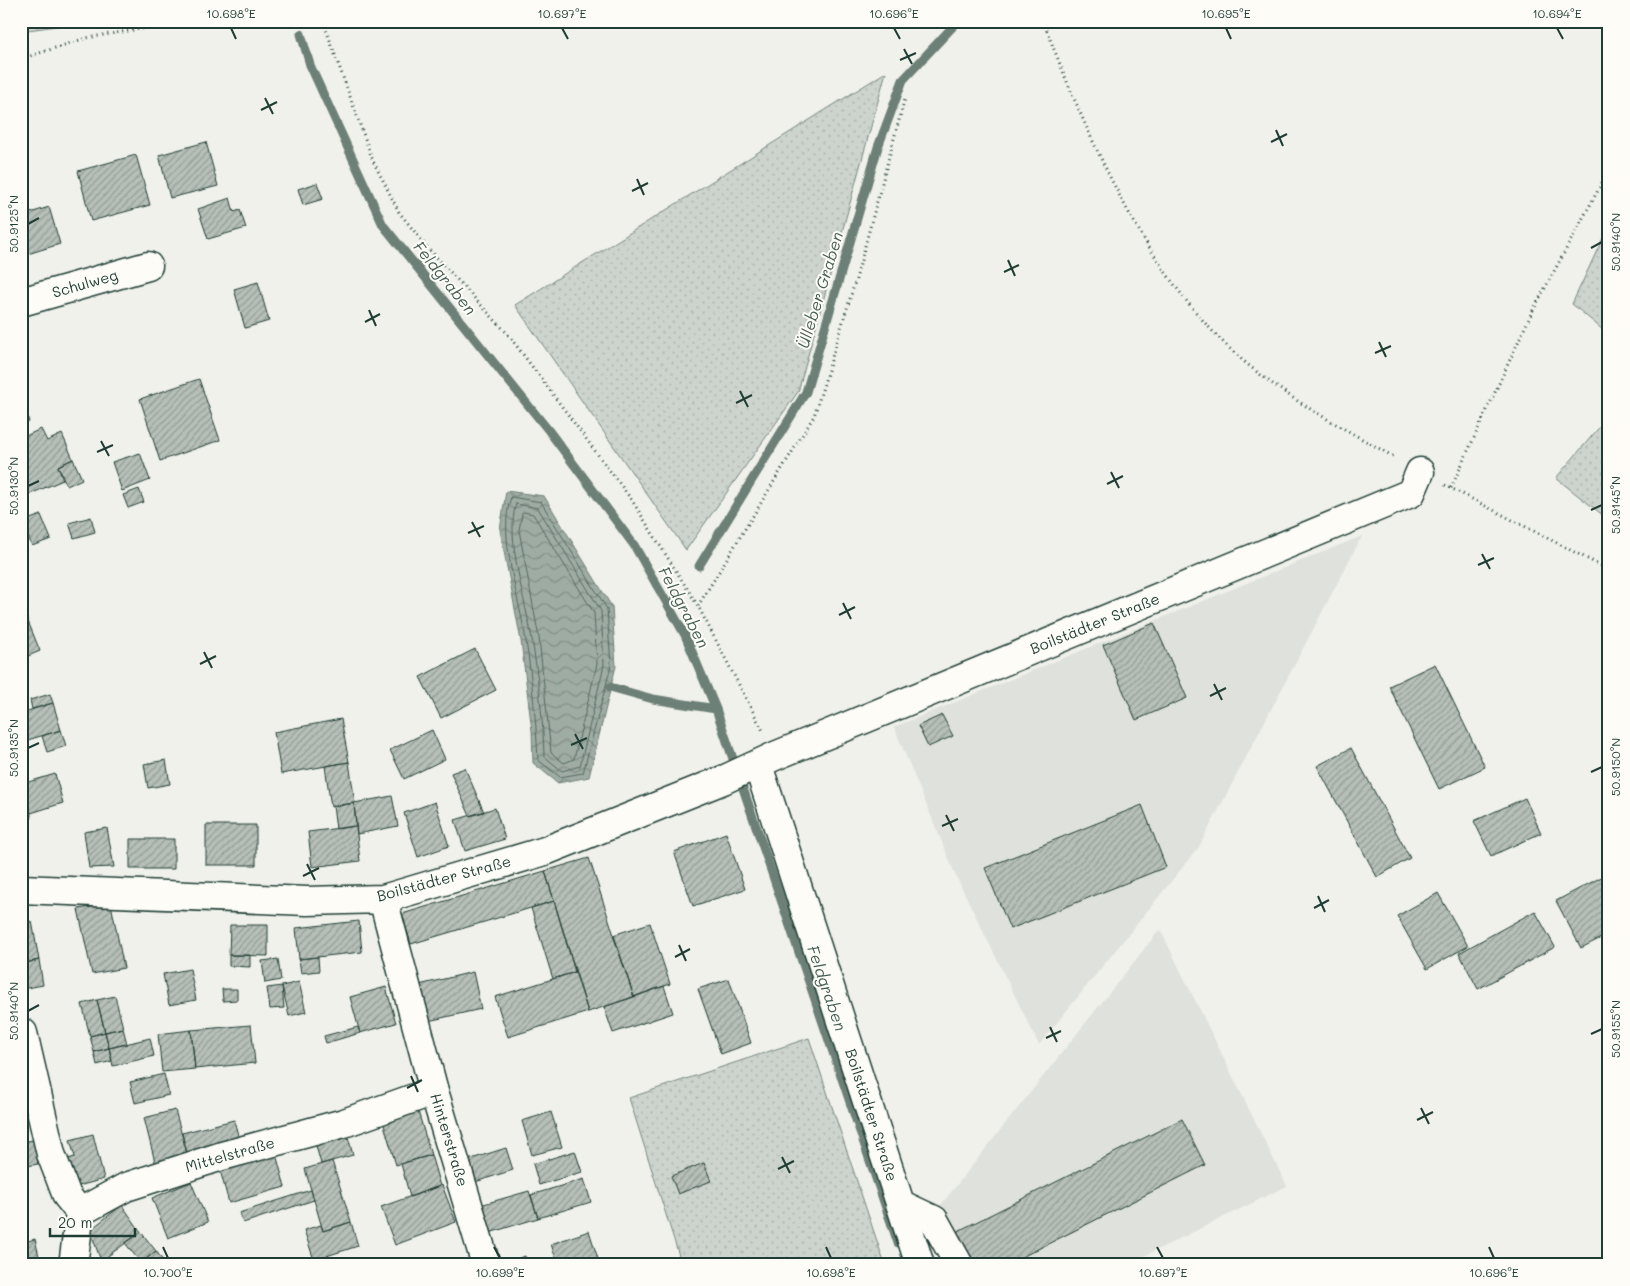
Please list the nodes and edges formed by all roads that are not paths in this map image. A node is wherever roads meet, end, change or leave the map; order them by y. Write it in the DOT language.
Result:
graph roads {
  1 [pos="148,266"];
  2 [pos="21,302"];
  3 [pos="1420,472"];
  4 [pos="751,768"];
  5 [pos="21,889"];
  6 [pos="383,899"];
  7 [pos="23,1033"];
  8 [pos="434,1091"];
  9 [pos="900,1204"];
  10 [pos="80,1212"];
  11 [pos="73,1265"];
  12 [pos="486,1265"];
  13 [pos="920,1265"];
  14 [pos="959,1265"];
  1 -- 2 [label="street, Schulweg"];
  3 -- 4 [label="street, Boilstädter Straße"];
  4 -- 6 [label="street, Boilstädter Straße"];
  4 -- 9 [label="street, Boilstädter Straße"];
  5 -- 6 [label="street, Boilstädter Straße"];
  6 -- 8 [label="street, Hinterstraße"];
  7 -- 10 [label="street"];
  8 -- 10 [label="street, Mittelstraße"];
  8 -- 12 [label="street, Hinterstraße"];
  9 -- 13 [label="street, Boilstädter Straße"];
  9 -- 14 [label="street"];
  10 -- 11 [label="street"];
}
